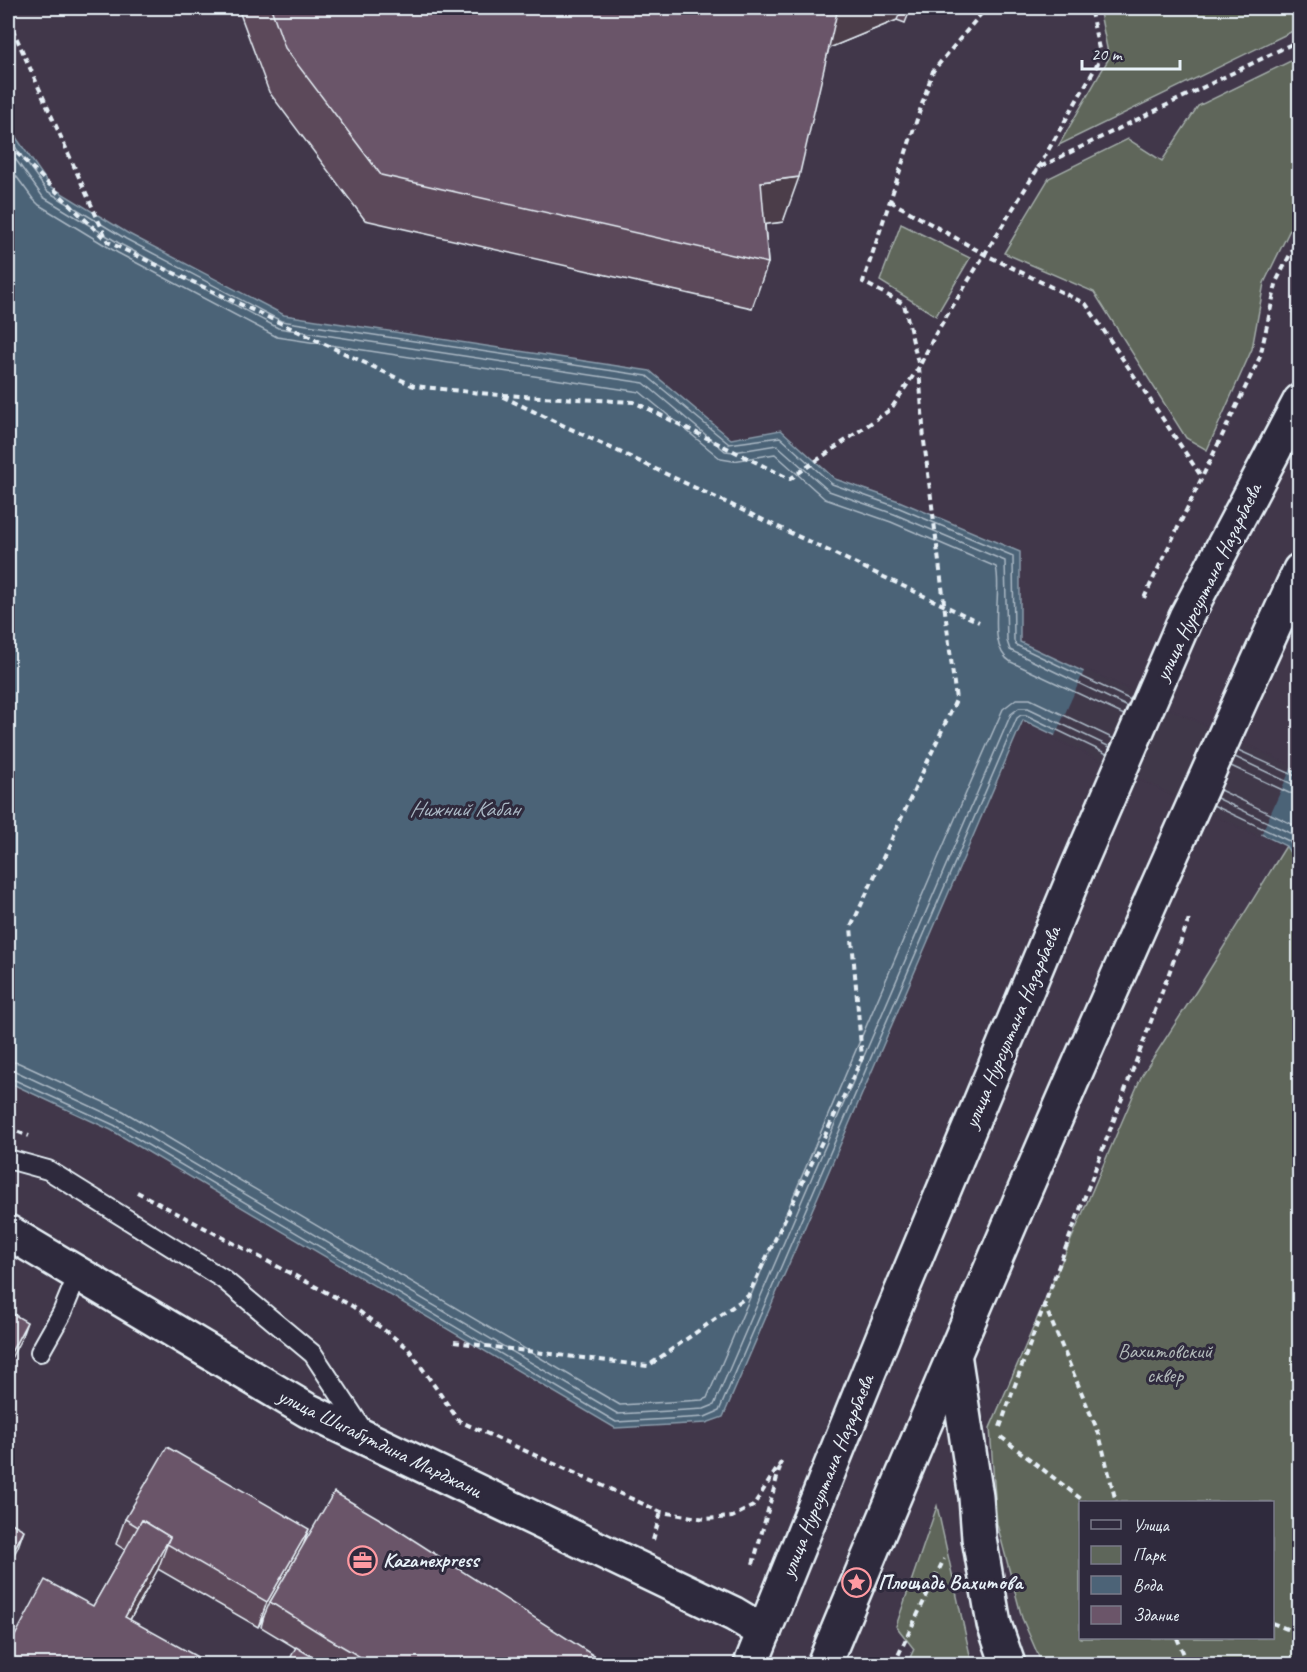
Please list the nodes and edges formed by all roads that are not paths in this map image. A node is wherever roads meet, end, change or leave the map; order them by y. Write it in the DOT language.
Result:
graph roads {
  1 [pos="1299,401"];
  2 [pos="1299,570"];
  3 [pos="8,1159"];
  4 [pos="8,1232"];
  5 [pos="78,1274"];
  6 [pos="40,1352"];
  7 [pos="954,1353"];
  8 [pos="368,1438"];
  9 [pos="764,1632"];
  10 [pos="751,1665"];
  11 [pos="824,1665"];
  12 [pos="1008,1665"];
  1 -- 9 [label="main road, улица Нурсултана Назарбаева"];
  2 -- 7 [label="main road"];
  3 -- 8 [label="lane"];
  4 -- 5 [label="main road, улица Шигабутдина Марджани"];
  5 -- 6 [label="lane"];
  5 -- 8 [label="main road, улица Шигабутдина Марджани"];
  7 -- 11 [label="main road"];
  7 -- 12 [label="main road"];
  8 -- 9 [label="main road, улица Шигабутдина Марджани"];
  9 -- 10 [label="main road, улица Нурсултана Назарбаева"];
}
